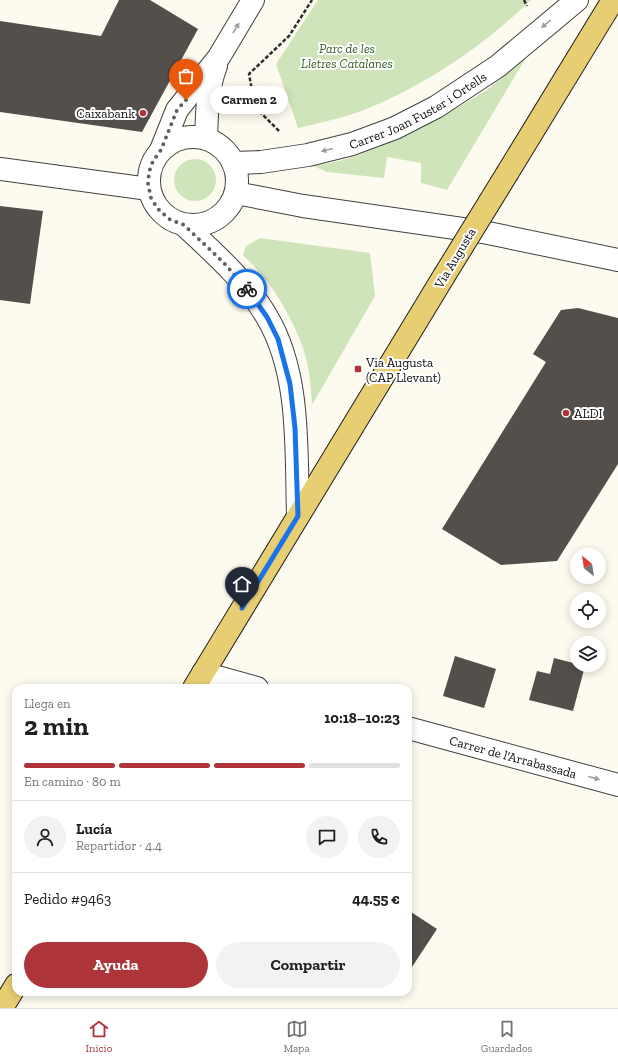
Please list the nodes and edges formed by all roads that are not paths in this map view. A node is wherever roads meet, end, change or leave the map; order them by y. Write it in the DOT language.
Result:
graph roads {
  1 [pos="253,0"];
  2 [pos="577,0"];
  3 [pos="613,0"];
  4 [pos="219,57"];
  5 [pos="206,138"];
  6 [pos="161,150"];
  7 [pos="233,163"];
  8 [pos="0,170"];
  9 [pos="149,189"];
  10 [pos="236,193"];
  11 [pos="184,225"];
  12 [pos="618,260"];
  13 [pos="298,516"];
  14 [pos="198,681"];
  15 [pos="223,684"];
  16 [pos="412,729"];
  17 [pos="618,785"];
  18 [pos="12,992"];
  19 [pos="2,1008"];
  4 -- 1 [label="street, one-way"];
  2 -- 7 [label="street, Carrer Joan Fuster i Ortells, one-way"];
  3 -- 13 [label="main road, Via Augusta, bridge"];
  4 -- 5 [label="street"];
  4 -- 6 [label="street"];
  5 -- 6 [label="street"];
  5 -- 7 [label="street"];
  6 -- 9 [label="street"];
  7 -- 10 [label="street"];
  8 -- 9 [label="street"];
  9 -- 11 [label="street"];
  10 -- 11 [label="street"];
  10 -- 12 [label="street"];
  11 -- 13 [label="street"];
  13 -- 14 [label="main road, Via Augusta"];
  14 -- 15 [label="street"];
  16 -- 17 [label="street, Carrer de l'Arrabassada, one-way"];
  18 -- 19 [label="main road"];
}
